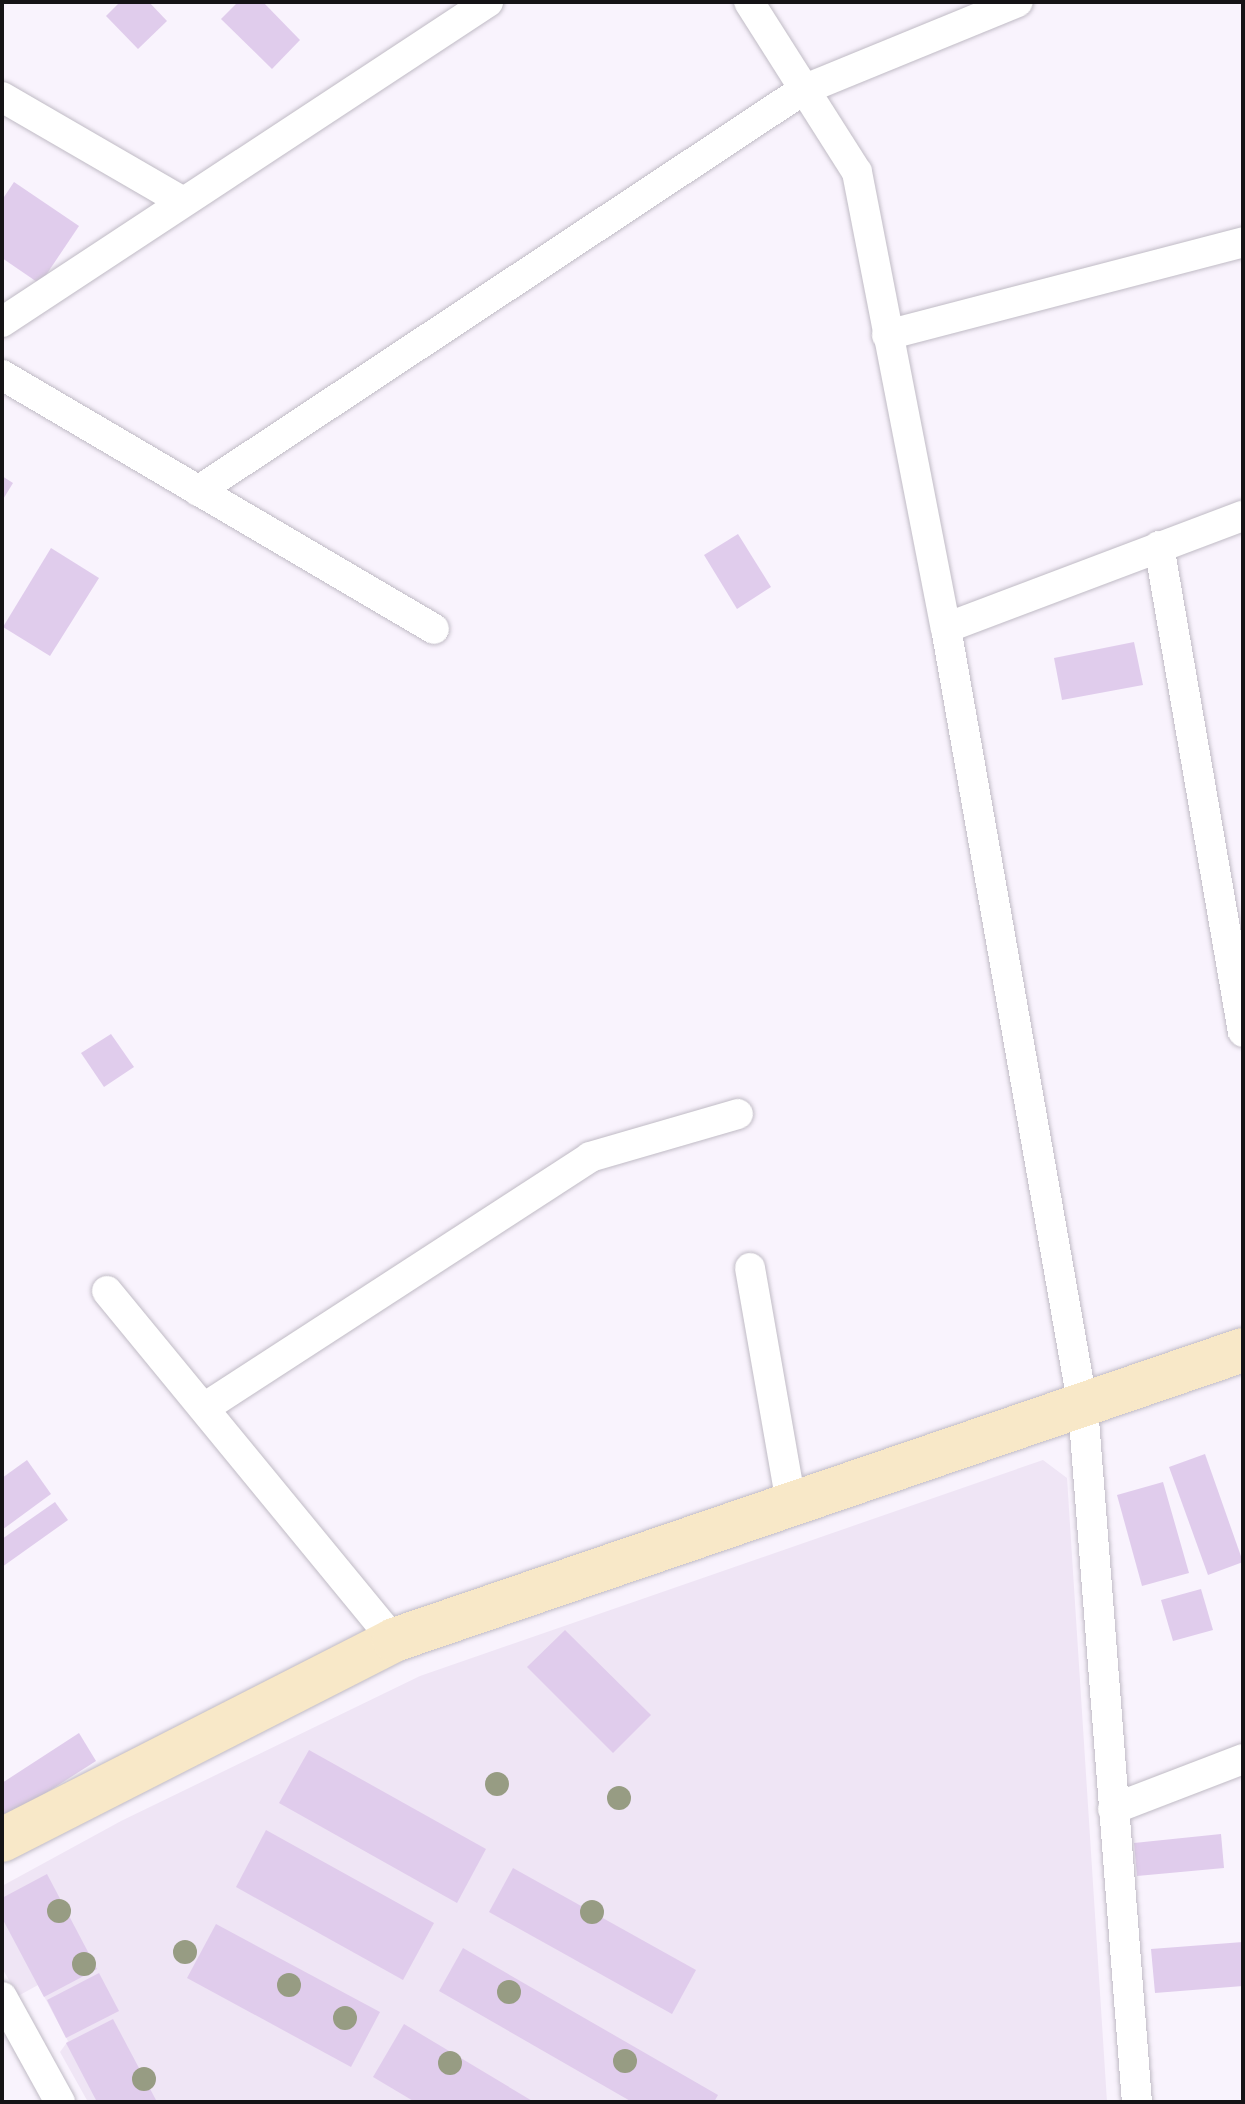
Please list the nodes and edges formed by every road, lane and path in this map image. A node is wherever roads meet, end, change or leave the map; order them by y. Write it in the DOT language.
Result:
graph roads {
  1 [pos="749,2"];
  2 [pos="1018,2"];
  3 [pos="469,7"];
  4 [pos="803,90"];
  5 [pos="2,97"];
  6 [pos="183,202"];
  7 [pos="1243,242"];
  8 [pos="2,322"];
  9 [pos="887,335"];
  10 [pos="2,375"];
  11 [pos="198,491"];
  12 [pos="1243,516"];
  13 [pos="1159,546"];
  14 [pos="946,628"];
  15 [pos="434,629"];
  16 [pos="1243,1032"];
  17 [pos="738,1114"];
  18 [pos="750,1268"];
  19 [pos="107,1291"];
  20 [pos="1243,1350"];
  21 [pos="1083,1407"];
  22 [pos="204,1408"];
  23 [pos="792,1508"];
  24 [pos="394,1640"];
  25 [pos="1243,1759"];
  26 [pos="1113,1809"];
  27 [pos="2,1840"];
  28 [pos="2,1997"];
  29 [pos="60,2102"];
  30 [pos="1137,2102"];
  1 -- 4 [label="street"];
  2 -- 4 [label="street"];
  3 -- 6 [label="street"];
  4 -- 9 [label="street"];
  4 -- 11 [label="street"];
  5 -- 6 [label="street"];
  6 -- 8 [label="street"];
  7 -- 9 [label="street"];
  9 -- 14 [label="street"];
  10 -- 11 [label="street"];
  11 -- 15 [label="street"];
  12 -- 13 [label="street"];
  13 -- 14 [label="street"];
  13 -- 16 [label="street"];
  14 -- 21 [label="street"];
  17 -- 22 [label="street"];
  18 -- 23 [label="street"];
  19 -- 22 [label="street"];
  20 -- 21 [label="street"];
  21 -- 23 [label="street"];
  21 -- 26 [label="street"];
  22 -- 24 [label="street"];
  23 -- 24 [label="street"];
  24 -- 27 [label="street"];
  25 -- 26 [label="street"];
  26 -- 30 [label="street"];
  28 -- 29 [label="street"];
}
